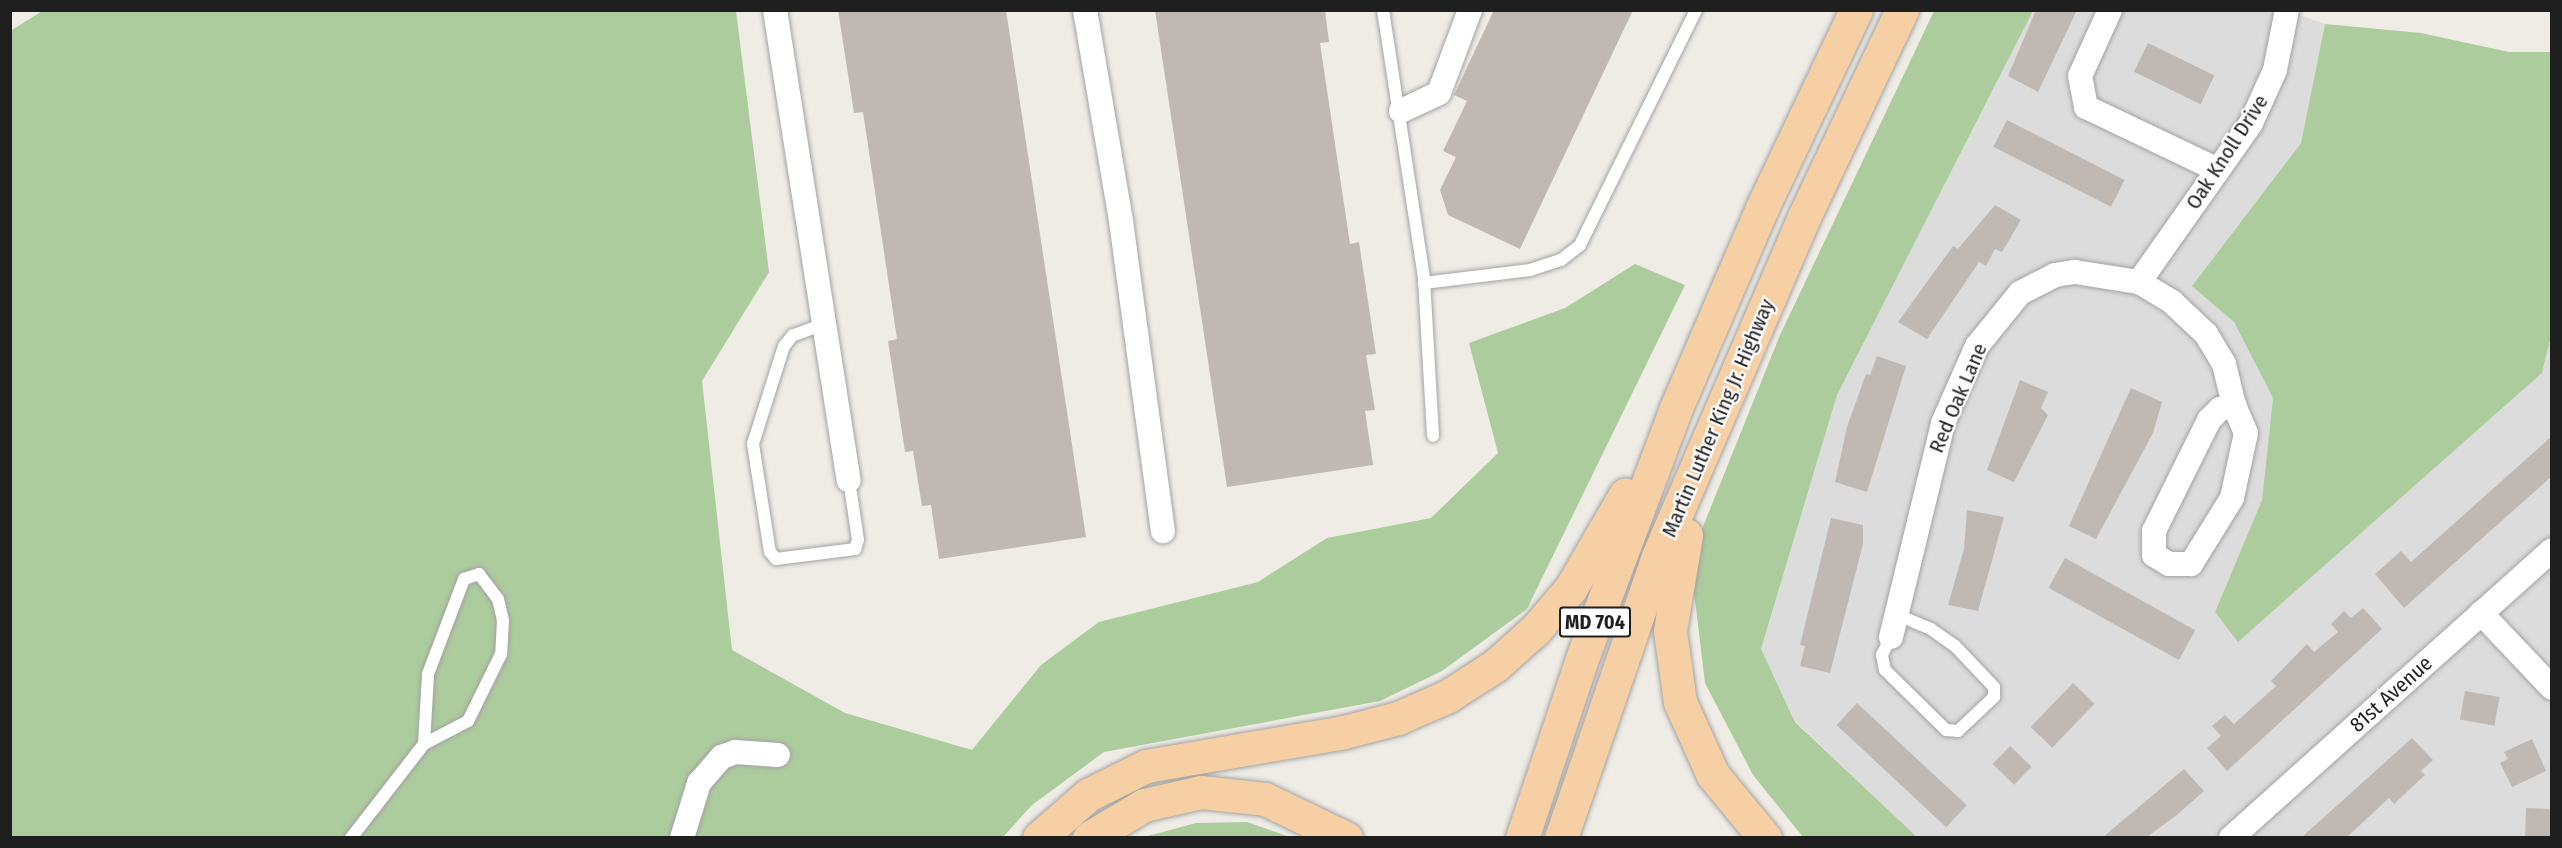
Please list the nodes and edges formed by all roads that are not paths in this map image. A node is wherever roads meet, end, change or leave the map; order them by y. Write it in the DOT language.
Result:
graph roads {
  1 [pos="775,10"];
  2 [pos="1085,10"];
  3 [pos="1383,10"];
  4 [pos="1470,10"];
  5 [pos="1696,10"];
  6 [pos="1856,10"];
  7 [pos="1902,10"];
  8 [pos="2110,10"];
  9 [pos="2287,10"];
  10 [pos="1401,111"];
  11 [pos="2218,170"];
  12 [pos="2139,282"];
  13 [pos="1424,284"];
  14 [pos="824,324"];
  15 [pos="2234,405"];
  16 [pos="1676,408"];
  17 [pos="1718,419"];
  18 [pos="1433,436"];
  19 [pos="849,480"];
  20 [pos="1163,531"];
  21 [pos="2552,550"];
  22 [pos="2481,613"];
  23 [pos="1893,626"];
  24 [pos="2552,688"];
  25 [pos="424,744"];
  26 [pos="778,755"];
  27 [pos="351,837"];
  28 [pos="682,837"];
  29 [pos="1039,837"];
  30 [pos="1089,837"];
  31 [pos="1346,837"];
  32 [pos="1522,837"];
  33 [pos="1561,837"];
  34 [pos="1765,837"];
  35 [pos="2231,837"];
  1 -- 14 [label="street"];
  2 -- 20 [label="street"];
  3 -- 10 [label="lane"];
  4 -- 10 [label="street"];
  5 -- 13 [label="lane"];
  6 -- 16 [label="main road, Martin Luther King Jr. Highway / MD 704"];
  7 -- 17 [label="main road, Martin Luther King Jr. Highway / MD 704"];
  8 -- 11 [label="street"];
  9 -- 11 [label="street, Oak Knoll Drive"];
  10 -- 13 [label="lane"];
  11 -- 12 [label="street, Oak Knoll Drive"];
  12 -- 15 [label="street, Red Oak Lane"];
  12 -- 23 [label="street, Red Oak Lane"];
  13 -- 18 [label="lane"];
  14 -- 19 [label="street"];
  14 -- 19 [label="lane"];
  15 -- 15 [label="street, Red Oak Lane"];
  16 -- 29 [label="main road"];
  16 -- 32 [label="main road, Martin Luther King Jr. Highway / MD 704"];
  17 -- 33 [label="main road, Martin Luther King Jr. Highway / MD 704"];
  17 -- 34 [label="main road"];
  21 -- 22 [label="street, 81st Avenue"];
  22 -- 24 [label="street"];
  22 -- 35 [label="street, 81st Avenue"];
  23 -- 23 [label="lane"];
  25 -- 25 [label="lane"];
  25 -- 27 [label="lane"];
  26 -- 28 [label="street"];
  30 -- 31 [label="main road"];
}
